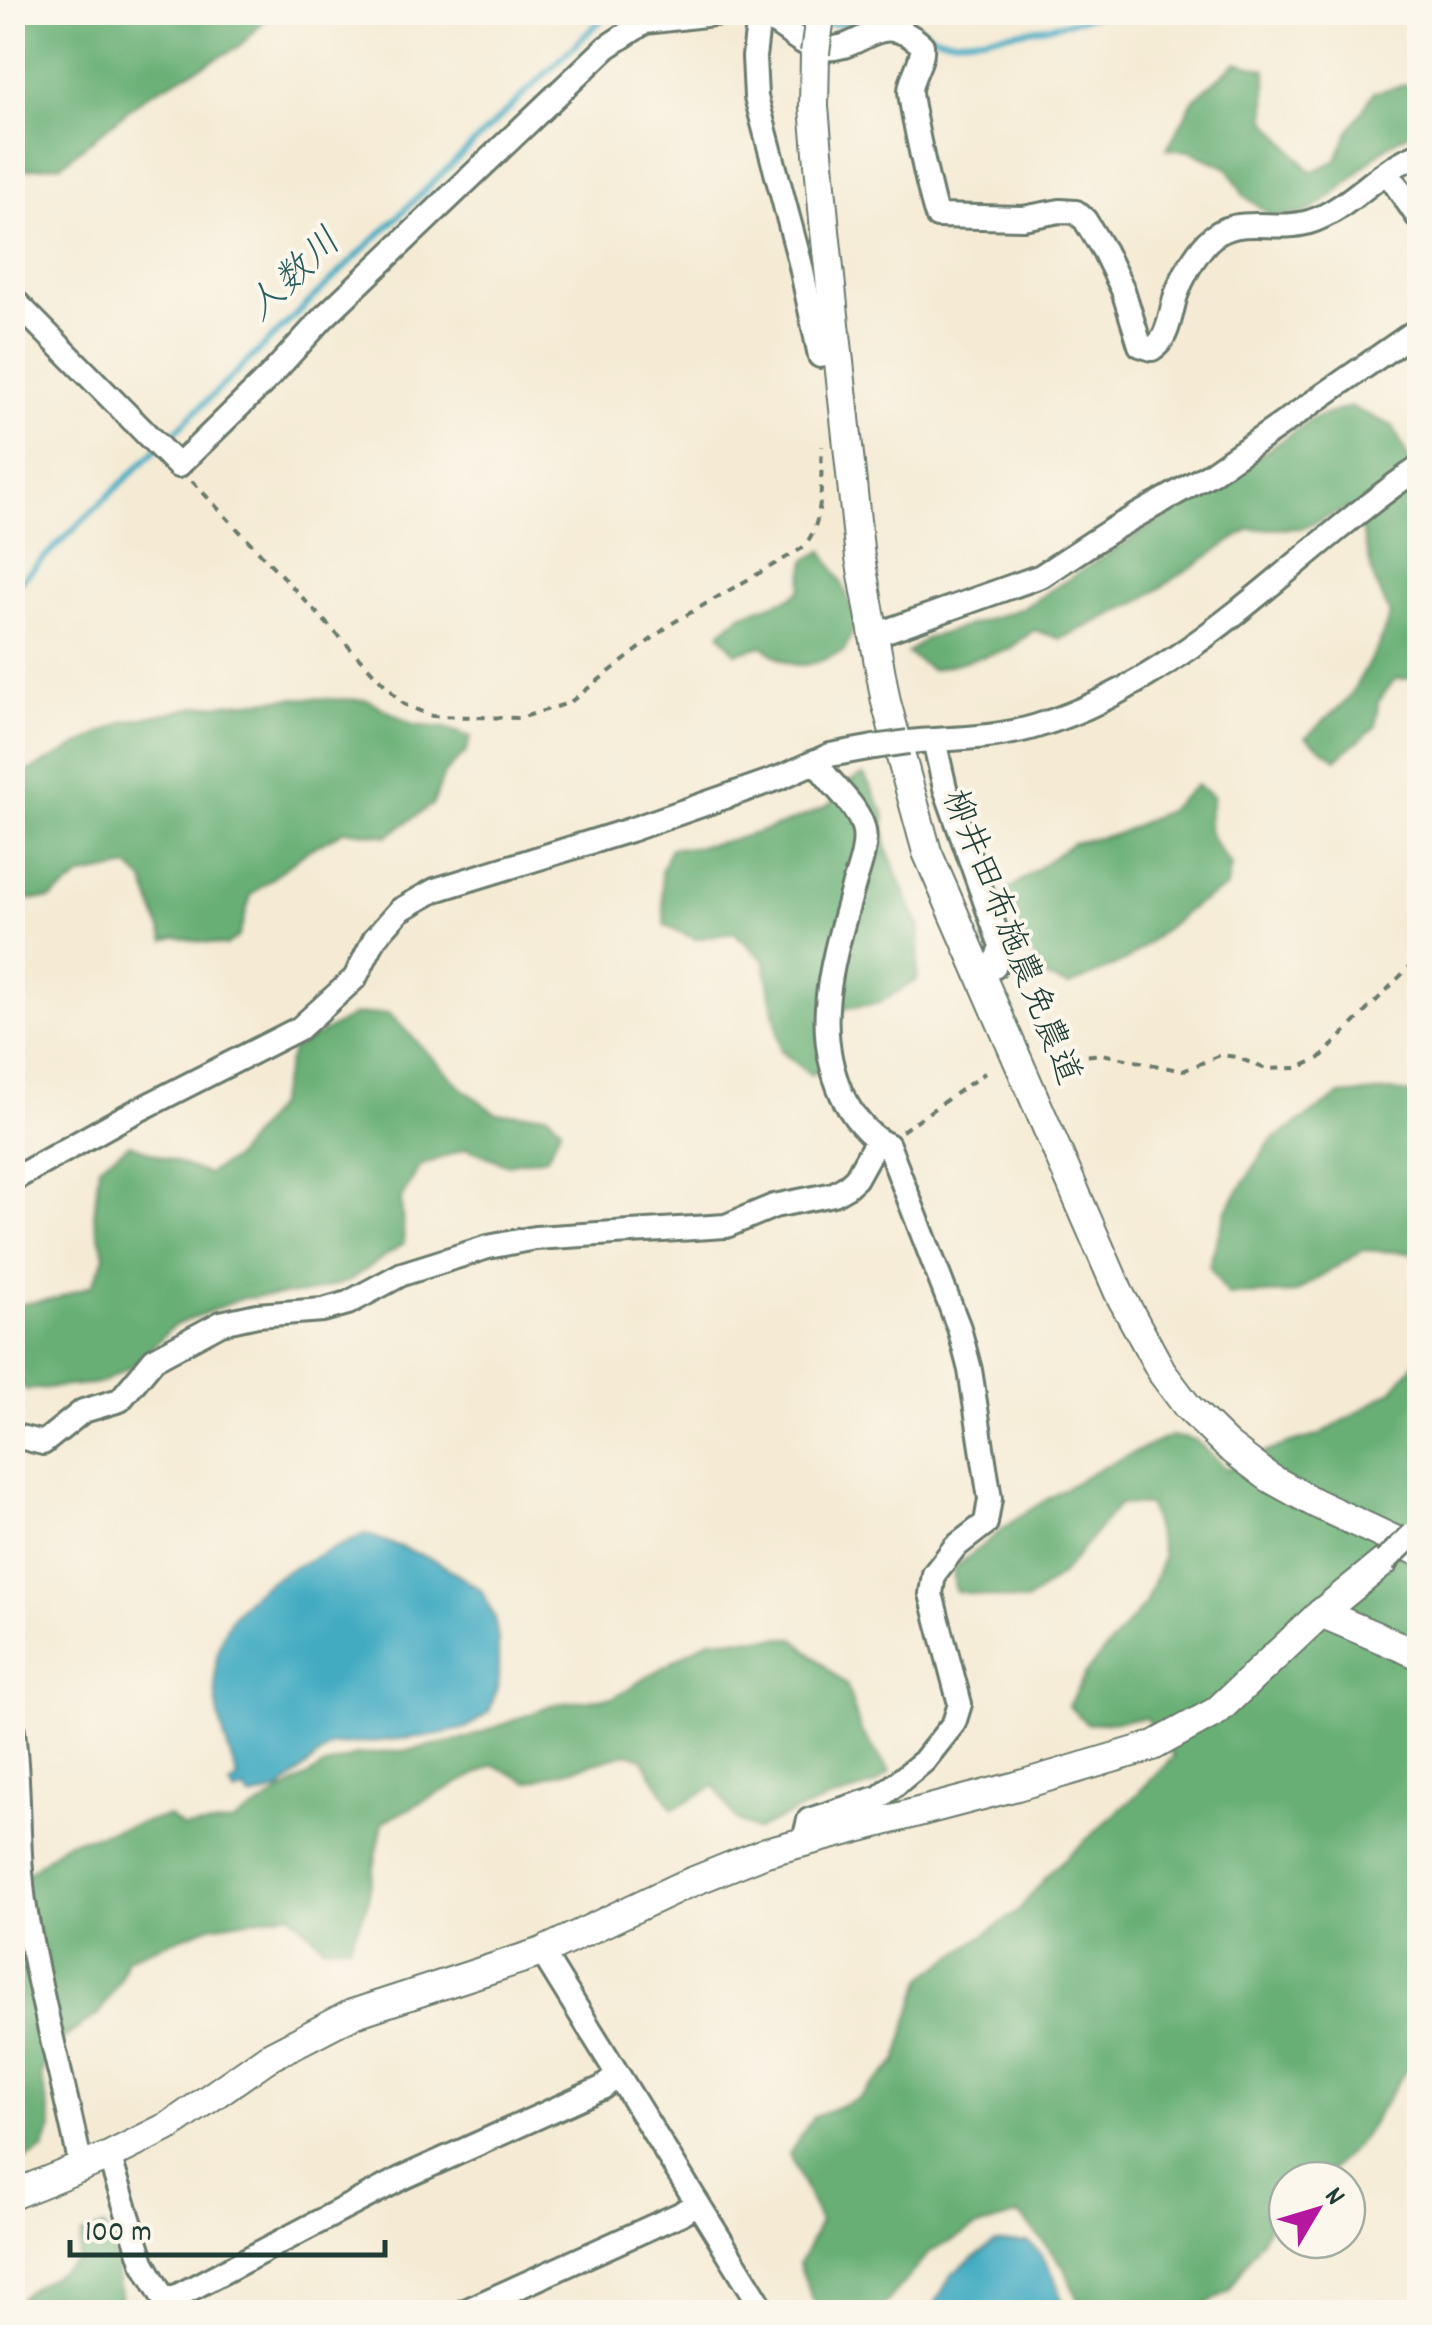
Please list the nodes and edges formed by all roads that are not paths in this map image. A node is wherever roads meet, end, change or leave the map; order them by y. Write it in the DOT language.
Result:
graph roads {
  1 [pos="730,12"];
  2 [pos="750,14"];
  3 [pos="820,14"];
  4 [pos="1420,154"];
  5 [pos="1387,172"];
  6 [pos="1420,220"];
  7 [pos="12,298"];
  8 [pos="1420,328"];
  9 [pos="839,353"];
  10 [pos="1420,467"];
  11 [pos="872,636"];
  12 [pos="934,740"];
  13 [pos="816,761"];
  14 [pos="978,974"];
  15 [pos="882,1143"];
  16 [pos="12,1180"];
  17 [pos="12,1434"];
  18 [pos="1417,1538"];
  19 [pos="1385,1561"];
  20 [pos="1321,1614"];
  21 [pos="1420,1655"];
  22 [pos="12,1724"];
  23 [pos="804,1840"];
  24 [pos="542,1952"];
  25 [pos="616,2076"];
  26 [pos="109,2156"];
  27 [pos="81,2167"];
  28 [pos="12,2195"];
  29 [pos="696,2203"];
  30 [pos="168,2308"];
  31 [pos="463,2312"];
  32 [pos="764,2312"];
  1 -- 7 [label="street"];
  2 -- 5 [label="street"];
  2 -- 9 [label="street"];
  3 -- 9 [label="street, 柳井田布施農免農道, bridge"];
  4 -- 5 [label="street"];
  5 -- 6 [label="street"];
  8 -- 11 [label="street"];
  9 -- 11 [label="street, 柳井田布施農免農道"];
  10 -- 12 [label="street"];
  11 -- 14 [label="street, 柳井田布施農免農道"];
  12 -- 13 [label="street, bridge"];
  12 -- 14 [label="street"];
  13 -- 15 [label="street"];
  13 -- 16 [label="street"];
  14 -- 18 [label="street, 柳井田布施農免農道"];
  15 -- 17 [label="street"];
  15 -- 23 [label="street"];
  18 -- 19 [label="street, bridge"];
  19 -- 20 [label="street"];
  20 -- 21 [label="street"];
  20 -- 23 [label="street"];
  22 -- 27 [label="street"];
  23 -- 24 [label="street"];
  24 -- 25 [label="street"];
  24 -- 26 [label="street"];
  25 -- 29 [label="street"];
  25 -- 30 [label="street"];
  26 -- 27 [label="street"];
  26 -- 30 [label="street"];
  27 -- 28 [label="street"];
  29 -- 31 [label="street"];
  29 -- 32 [label="street"];
}
